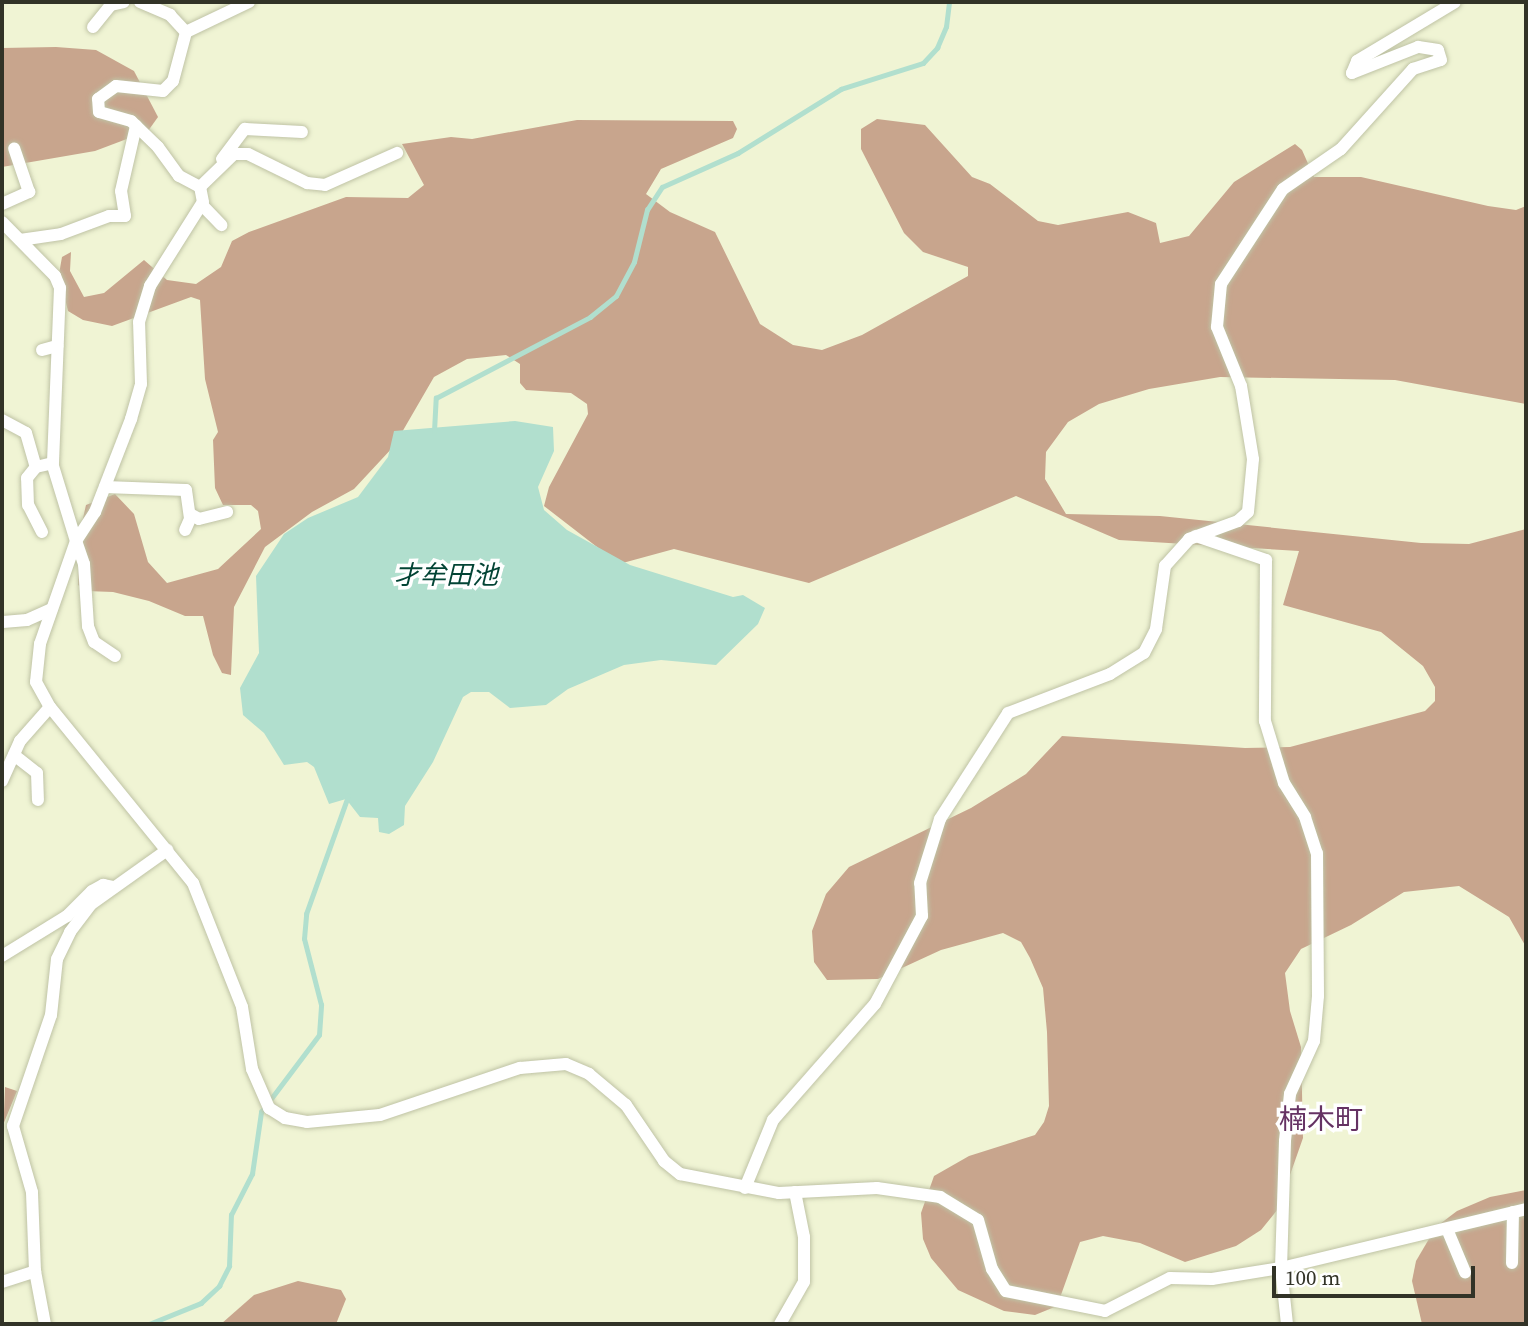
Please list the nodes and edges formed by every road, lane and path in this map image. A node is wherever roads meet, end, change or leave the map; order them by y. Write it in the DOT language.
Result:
graph roads {
  1 [pos="124,2"];
  2 [pos="140,2"];
  3 [pos="249,2"];
  4 [pos="1455,2"];
  5 [pos="93,27"];
  6 [pos="186,32"];
  7 [pos="136,126"];
  8 [pos="302,132"];
  9 [pos="14,148"];
  10 [pos="397,153"];
  11 [pos="218,165"];
  12 [pos="200,187"];
  13 [pos="2,204"];
  14 [pos="202,205"];
  15 [pos="2,222"];
  16 [pos="220,225"];
  17 [pos="20,240"];
  18 [pos="57,346"];
  19 [pos="42,350"];
  20 [pos="2,420"];
  21 [pos="53,463"];
  22 [pos="36,467"];
  23 [pos="105,487"];
  24 [pos="227,512"];
  25 [pos="190,514"];
  26 [pos="185,530"];
  27 [pos="42,532"];
  28 [pos="1196,536"];
  29 [pos="76,541"];
  30 [pos="52,609"];
  31 [pos="3,622"];
  32 [pos="116,656"];
  33 [pos="50,707"];
  34 [pos="14,755"];
  35 [pos="2,781"];
  36 [pos="37,800"];
  37 [pos="167,850"];
  38 [pos="113,887"];
  39 [pos="2,956"];
  40 [pos="745,1188"];
  41 [pos="795,1192"];
  42 [pos="1526,1209"];
  43 [pos="1513,1212"];
  44 [pos="1447,1229"];
  45 [pos="1512,1264"];
  46 [pos="1281,1268"];
  47 [pos="36,1271"];
  48 [pos="1465,1272"];
  49 [pos="2,1282"];
  50 [pos="45,1324"];
  51 [pos="780,1324"];
  52 [pos="1287,1324"];
  1 -- 5 [label="street"];
  2 -- 6 [label="street"];
  3 -- 6 [label="street"];
  4 -- 28 [label="street"];
  6 -- 7 [label="street"];
  7 -- 12 [label="street"];
  7 -- 17 [label="street"];
  8 -- 11 [label="street"];
  9 -- 13 [label="street"];
  10 -- 11 [label="street"];
  11 -- 12 [label="street"];
  12 -- 14 [label="street"];
  14 -- 16 [label="street"];
  14 -- 23 [label="street"];
  15 -- 17 [label="street"];
  17 -- 18 [label="street"];
  18 -- 19 [label="street"];
  18 -- 21 [label="street"];
  20 -- 22 [label="street"];
  21 -- 22 [label="street"];
  21 -- 29 [label="street"];
  22 -- 27 [label="street"];
  23 -- 25 [label="street"];
  23 -- 29 [label="street"];
  24 -- 25 [label="street"];
  25 -- 26 [label="street"];
  28 -- 40 [label="street"];
  28 -- 46 [label="street"];
  29 -- 30 [label="street"];
  29 -- 32 [label="street"];
  30 -- 31 [label="street"];
  30 -- 33 [label="street"];
  33 -- 34 [label="street"];
  33 -- 37 [label="street"];
  34 -- 35 [label="street"];
  34 -- 36 [label="street"];
  37 -- 38 [label="street"];
  37 -- 40 [label="street"];
  38 -- 39 [label="street"];
  38 -- 47 [label="street"];
  40 -- 41 [label="street"];
  41 -- 46 [label="street"];
  41 -- 51 [label="street"];
  42 -- 43 [label="street"];
  43 -- 44 [label="street"];
  43 -- 45 [label="street"];
  44 -- 46 [label="street"];
  44 -- 48 [label="street"];
  46 -- 52 [label="street"];
  47 -- 49 [label="street"];
  47 -- 50 [label="street"];
}
